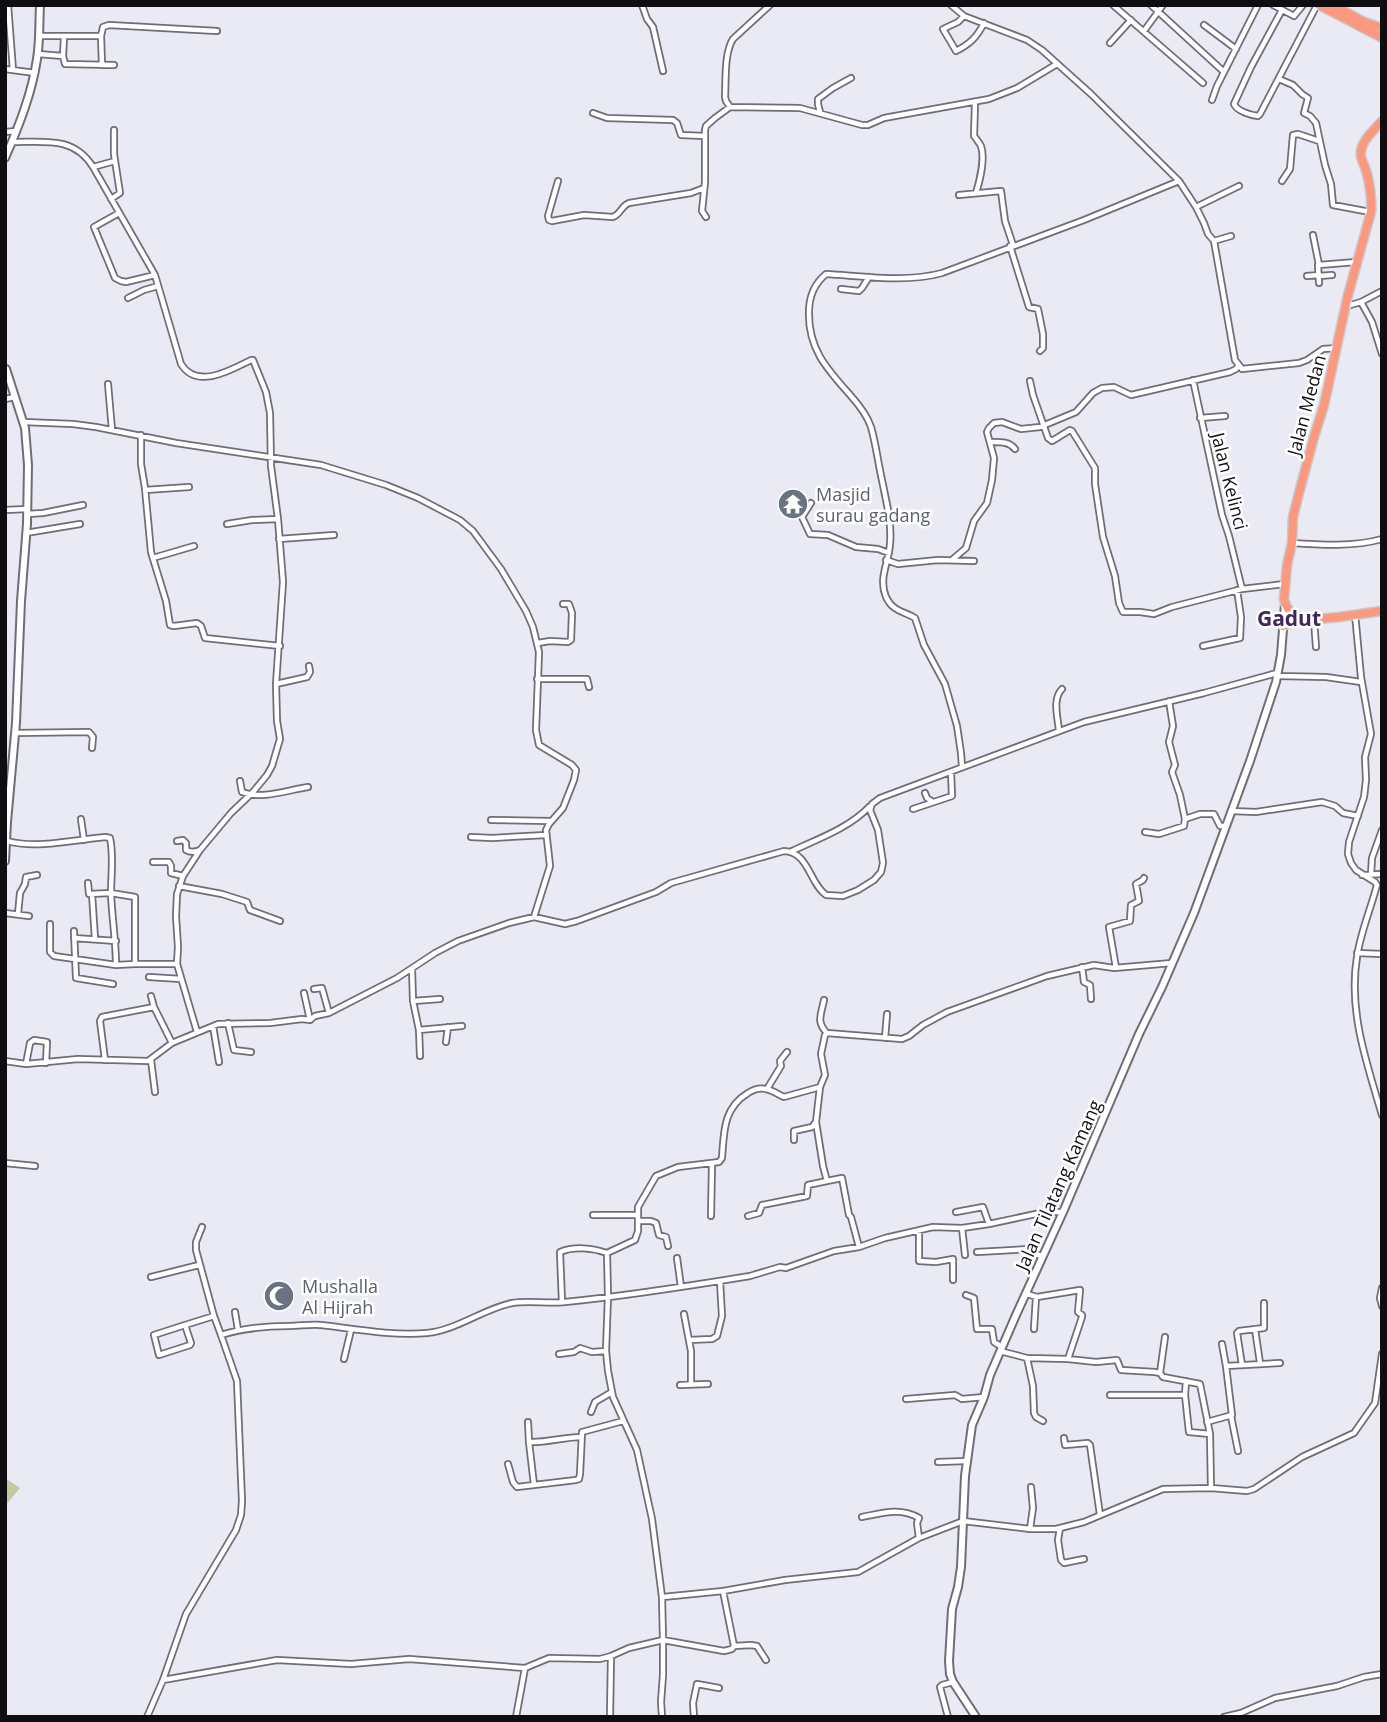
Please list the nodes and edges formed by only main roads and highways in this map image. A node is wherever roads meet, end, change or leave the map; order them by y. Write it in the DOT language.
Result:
graph roads {
  1 [pos="1318,5"];
  2 [pos="1333,5"];
  3 [pos="1382,28"];
  4 [pos="1382,38"];
  5 [pos="1382,121"];
  6 [pos="1382,611"];
  7 [pos="1310,619"];
  8 [pos="1283,626"];
  1 -- 4 [label="highway"];
  2 -- 3 [label="highway"];
  5 -- 7 [label="highway, Jalan Medan"];
  6 -- 7 [label="highway"];
  7 -- 8 [label="highway"];
}
